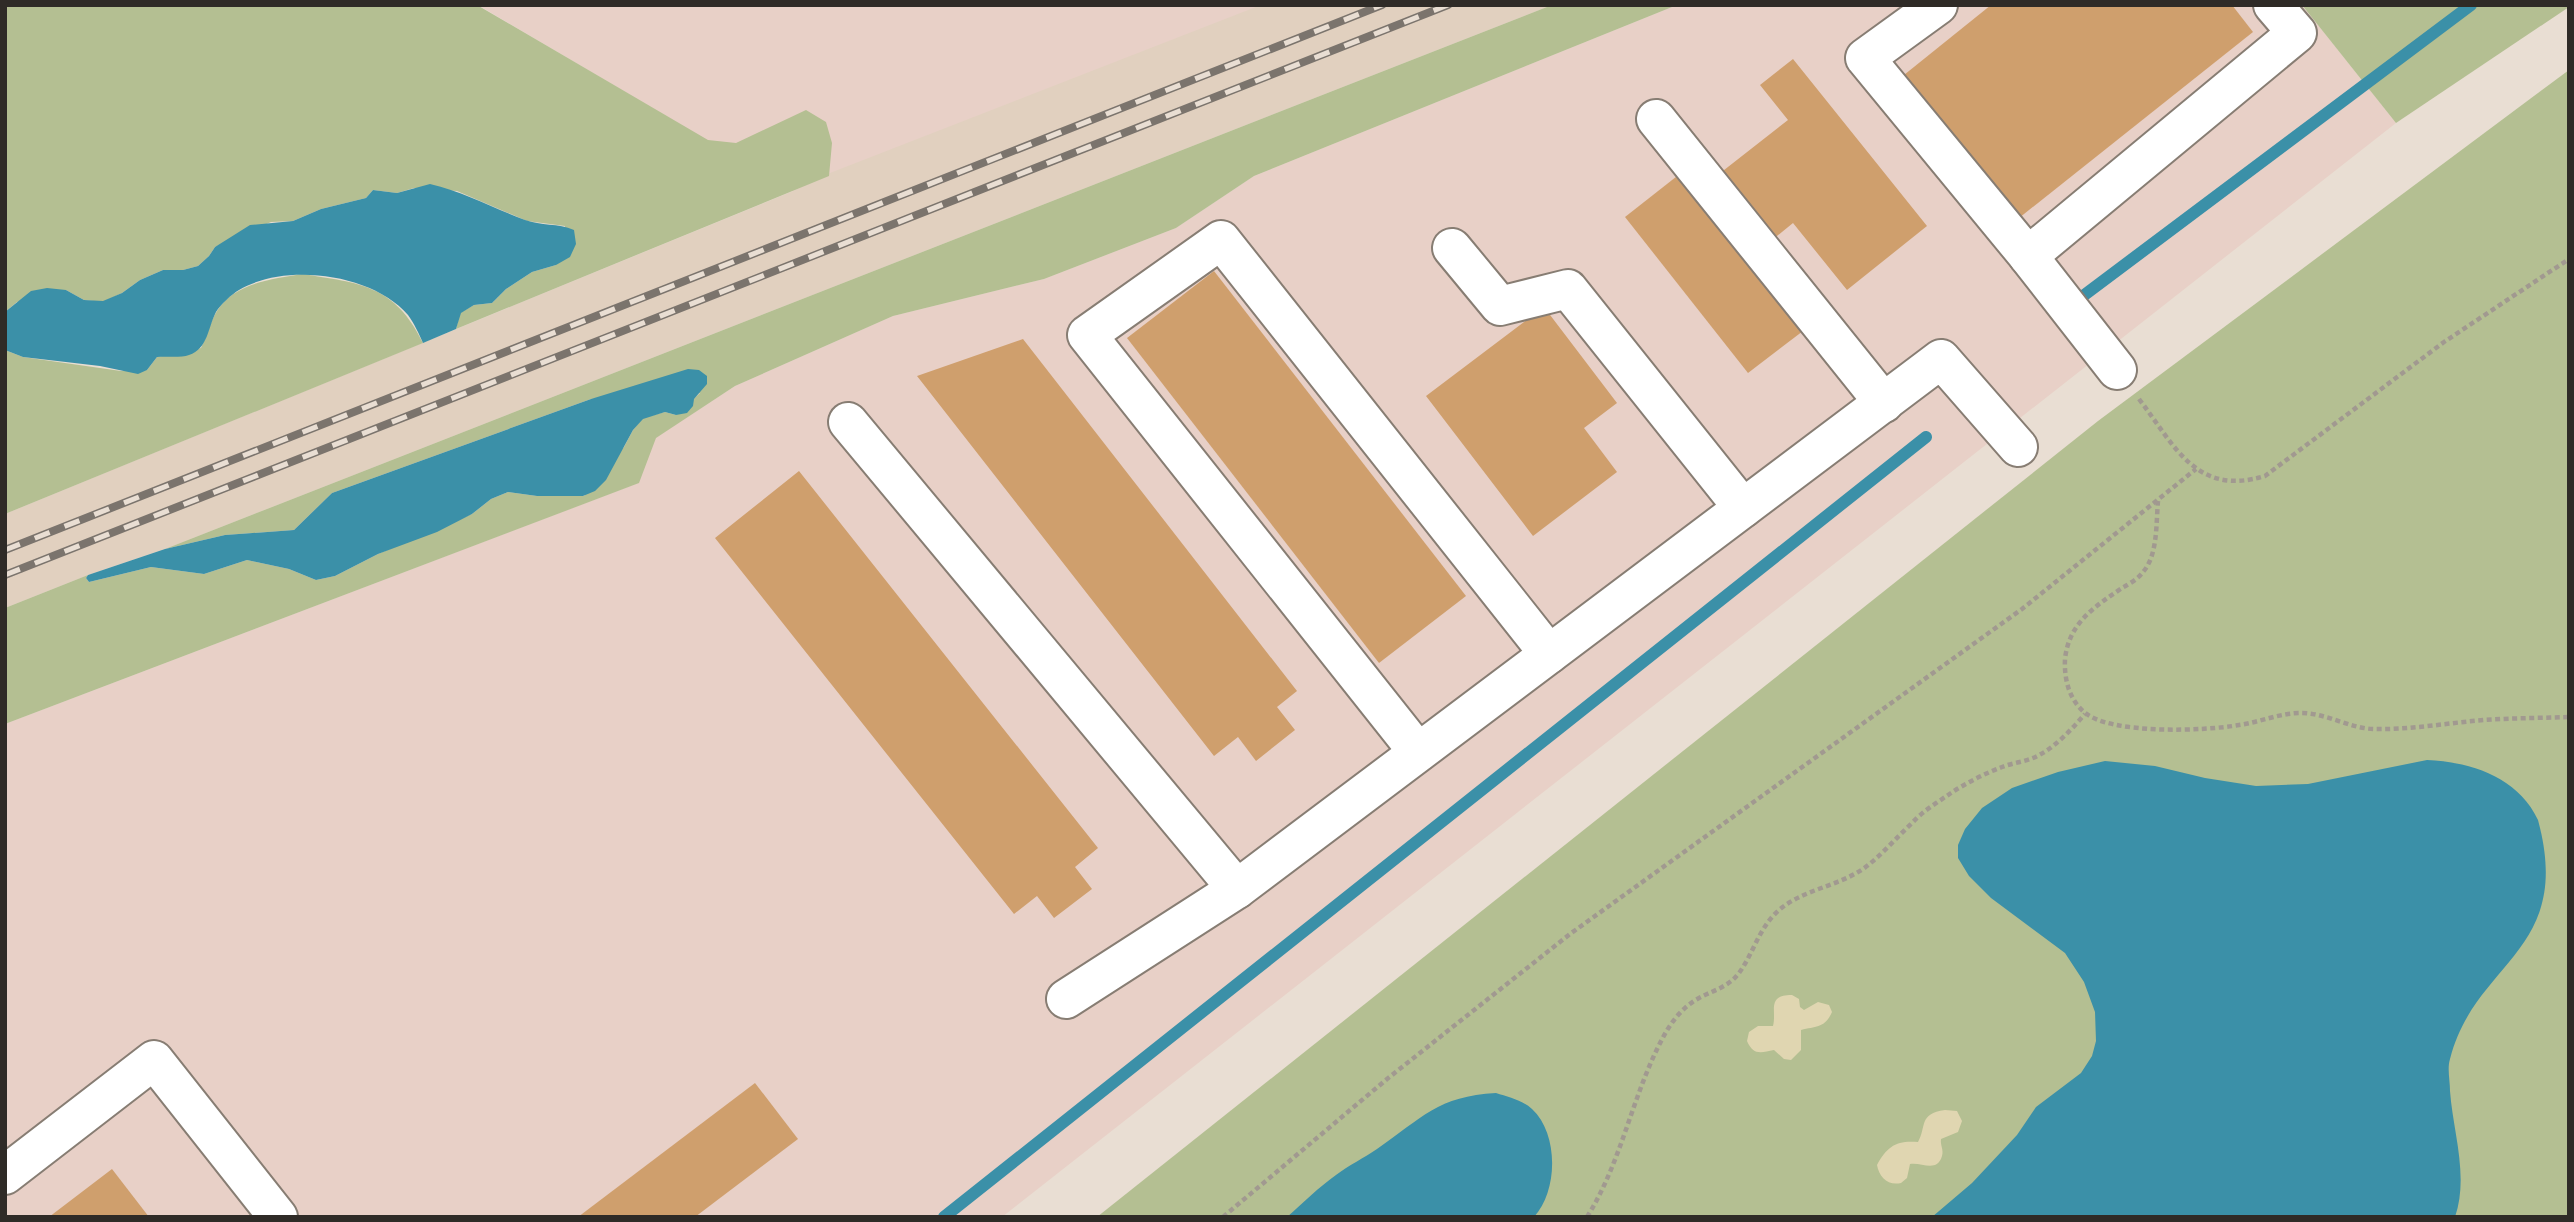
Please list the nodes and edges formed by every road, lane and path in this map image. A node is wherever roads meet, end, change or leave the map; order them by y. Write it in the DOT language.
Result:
graph roads {
  1 [pos="1938,5"];
  2 [pos="2273,5"];
  3 [pos="1656,119"];
  4 [pos="1452,248"];
  5 [pos="2028,256"];
  6 [pos="2569,259"];
  7 [pos="2117,370"];
  8 [pos="1884,402"];
  9 [pos="848,422"];
  10 [pos="2018,447"];
  11 [pos="2196,469"];
  12 [pos="2158,500"];
  13 [pos="1743,508"];
  14 [pos="1549,654"];
  15 [pos="2085,714"];
  16 [pos="2569,717"];
  17 [pos="1418,752"];
  18 [pos="1237,889"];
  19 [pos="1066,999"];
  20 [pos="5,1175"];
  21 [pos="278,1217"];
  22 [pos="1223,1217"];
  23 [pos="1587,1217"];
  1 -- 5 [label="lane"];
  2 -- 5 [label="lane"];
  3 -- 8 [label="lane"];
  4 -- 13 [label="lane"];
  5 -- 7 [label="lane"];
  6 -- 11 [label="path"];
  7 -- 11 [label="path"];
  8 -- 10 [label="lane"];
  8 -- 13 [label="lane"];
  9 -- 18 [label="lane"];
  11 -- 12 [label="path"];
  12 -- 15 [label="path"];
  12 -- 22 [label="path"];
  13 -- 14 [label="lane"];
  14 -- 17 [label="lane"];
  14 -- 17 [label="lane"];
  15 -- 16 [label="path"];
  15 -- 23 [label="path"];
  17 -- 18 [label="lane"];
  18 -- 19 [label="lane"];
  20 -- 21 [label="lane"];
}
